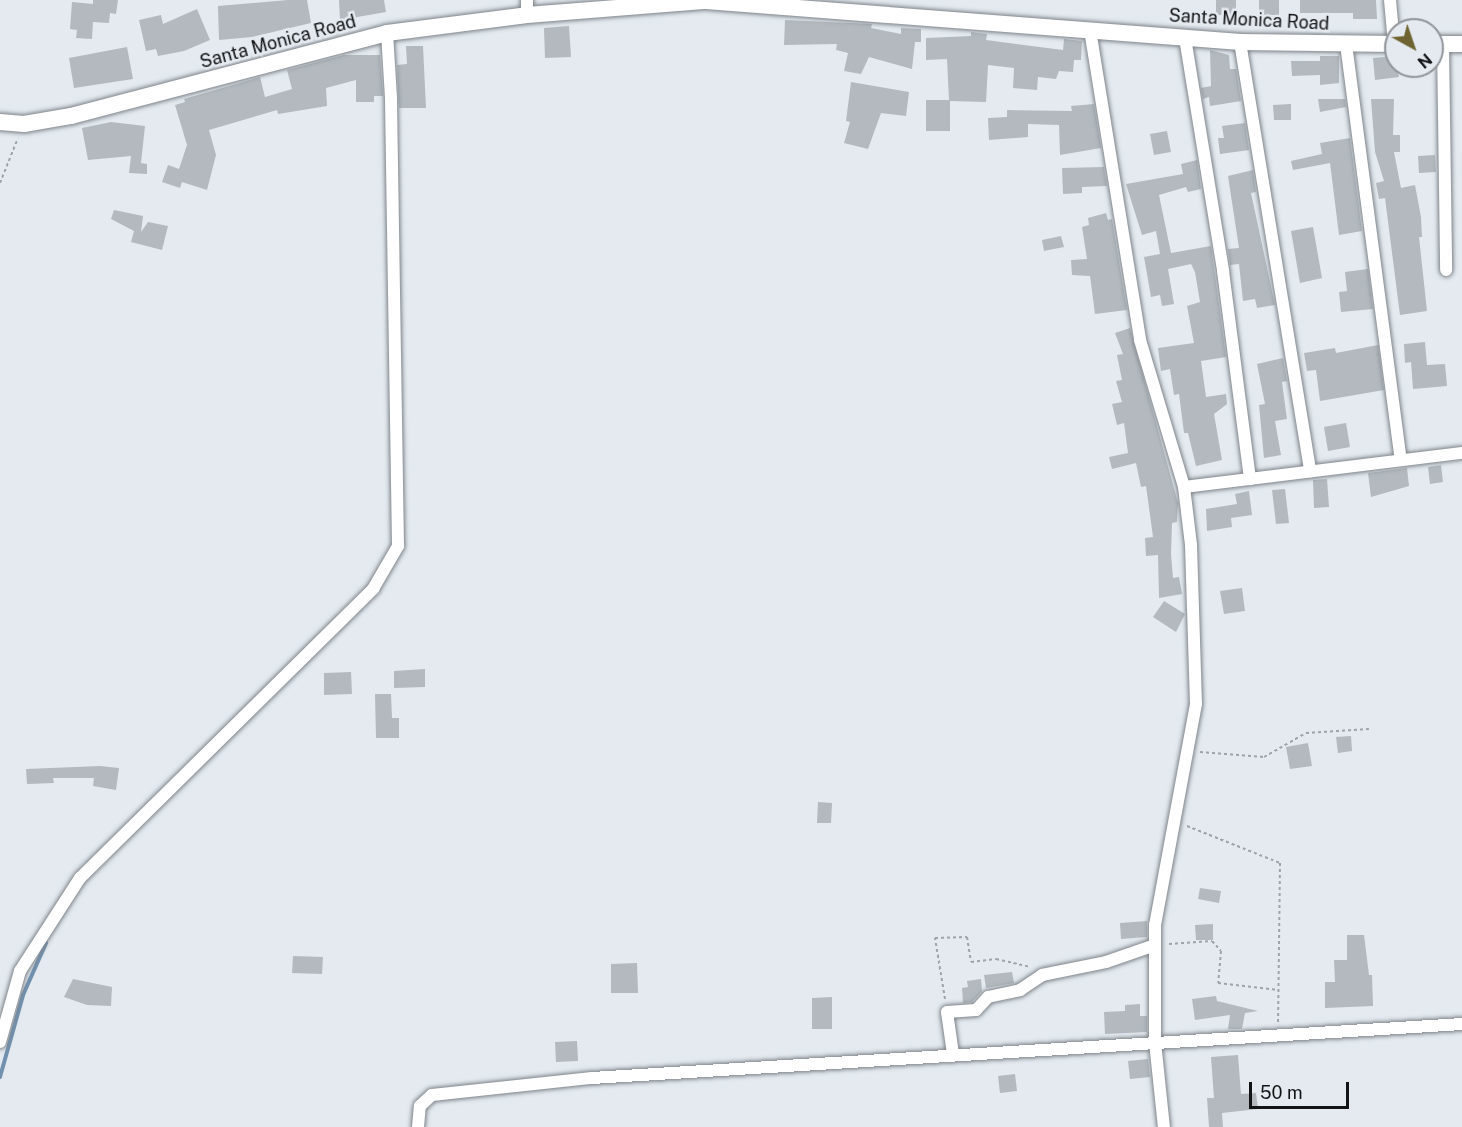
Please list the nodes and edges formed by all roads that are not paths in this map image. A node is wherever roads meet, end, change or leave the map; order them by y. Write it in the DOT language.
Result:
graph roads {
  1 [pos="1389,0"];
  2 [pos="788,3"];
  3 [pos="527,8"];
  4 [pos="1391,18"];
  5 [pos="1090,30"];
  6 [pos="387,33"];
  7 [pos="1185,38"];
  8 [pos="1240,42"];
  9 [pos="1346,44"];
  10 [pos="1384,44"];
  11 [pos="1444,44"];
  12 [pos="1462,44"];
  13 [pos="1438,78"];
  14 [pos="0,122"];
  15 [pos="1446,270"];
  16 [pos="1462,453"];
  17 [pos="1401,459"];
  18 [pos="1310,471"];
  19 [pos="1250,479"];
  20 [pos="1184,487"];
  21 [pos="1155,945"];
  22 [pos="1462,1024"];
  23 [pos="0,1042"];
  24 [pos="1155,1042"];
  25 [pos="953,1054"];
  26 [pos="418,1127"];
  27 [pos="1164,1127"];
  1 -- 4 [label="street"];
  2 -- 3 [label="street, Santa Monica Road"];
  2 -- 5 [label="street, Santa Monica Road"];
  3 -- 6 [label="street, Santa Monica Road"];
  5 -- 7 [label="street, Santa Monica Road"];
  5 -- 20 [label="street"];
  6 -- 14 [label="street, Santa Monica Road"];
  6 -- 23 [label="street"];
  7 -- 8 [label="street, Santa Monica Road"];
  7 -- 19 [label="street"];
  8 -- 9 [label="street, Santa Monica Road"];
  8 -- 18 [label="street"];
  9 -- 10 [label="street, Santa Monica Road"];
  9 -- 17 [label="street"];
  11 -- 12 [label="street"];
  13 -- 15 [label="street"];
  16 -- 17 [label="street"];
  17 -- 18 [label="street"];
  18 -- 19 [label="street"];
  19 -- 20 [label="street"];
  20 -- 21 [label="street"];
  21 -- 24 [label="street"];
  21 -- 25 [label="street"];
  22 -- 24 [label="street"];
  24 -- 25 [label="street"];
  24 -- 27 [label="street"];
  25 -- 26 [label="street"];
}
